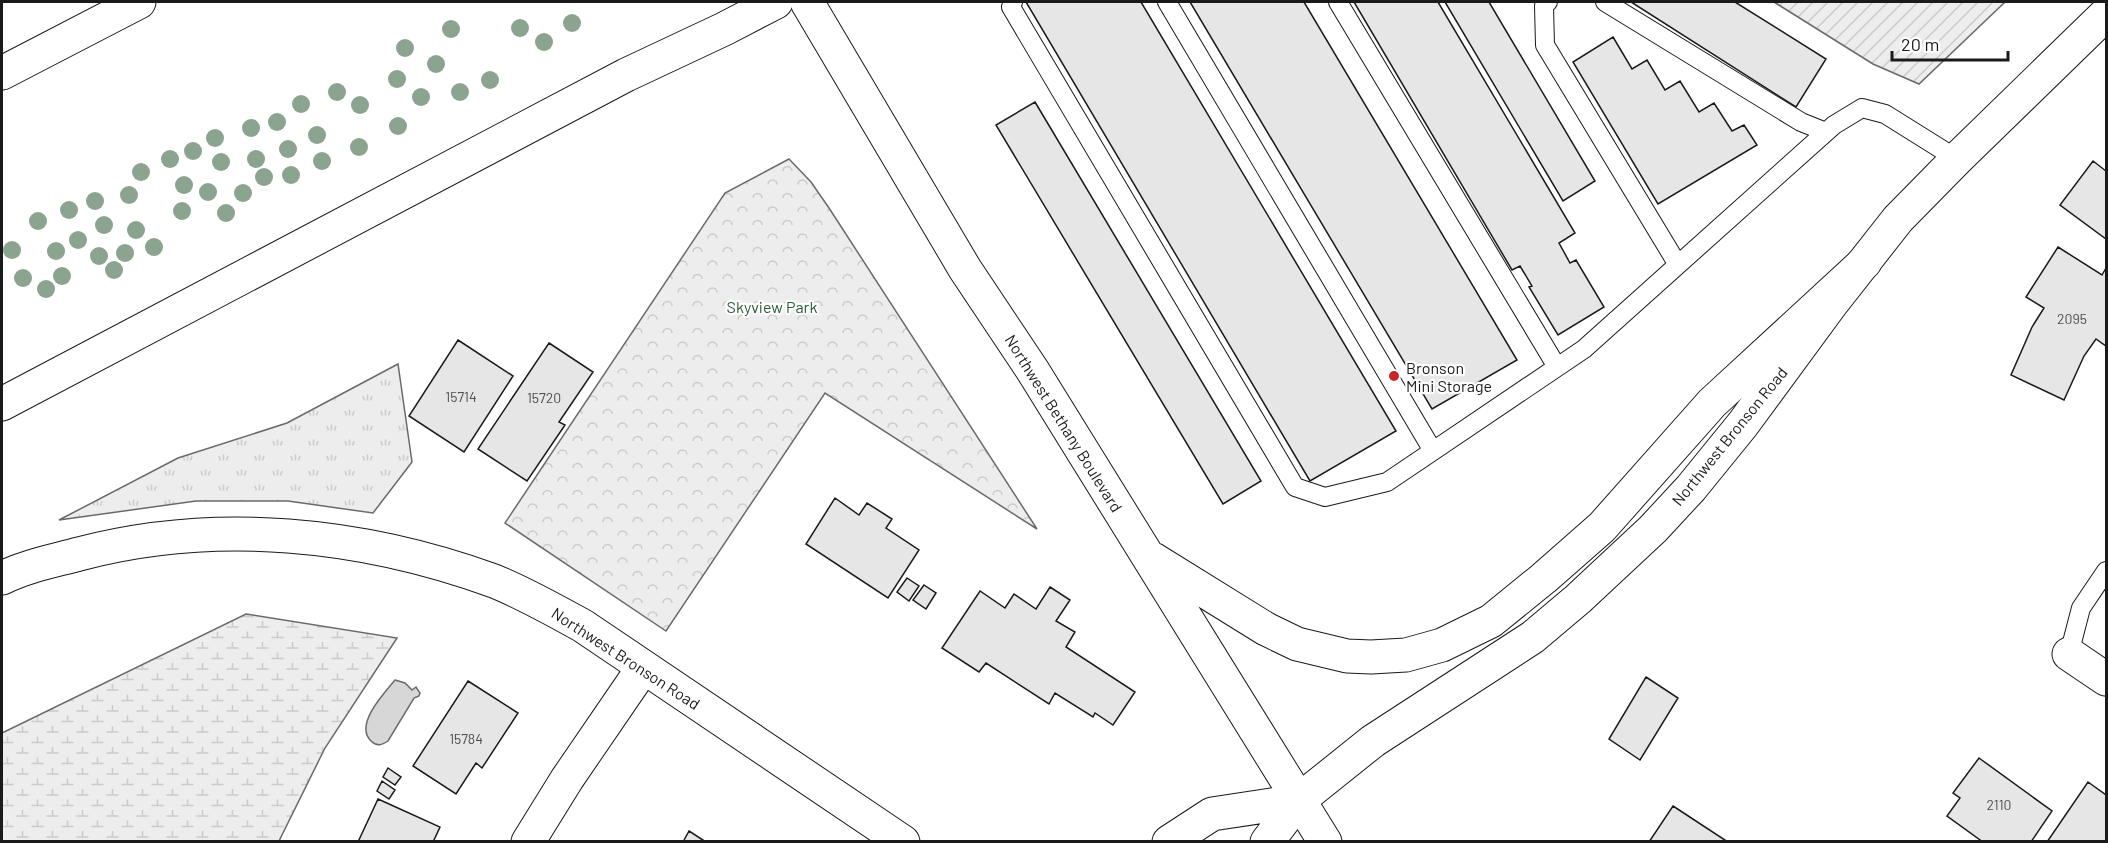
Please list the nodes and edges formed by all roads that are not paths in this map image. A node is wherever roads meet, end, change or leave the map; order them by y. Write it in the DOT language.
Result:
graph roads {
  1 [pos="139,2"];
  2 [pos="776,2"];
  3 [pos="807,2"];
  4 [pos="1012,2"];
  5 [pos="1167,2"];
  6 [pos="1338,2"];
  7 [pos="1548,2"];
  8 [pos="1605,2"];
  9 [pos="2106,14"];
  10 [pos="2,73"];
  11 [pos="1826,132"];
  12 [pos="1957,159"];
  13 [pos="1865,262"];
  14 [pos="1678,265"];
  15 [pos="1557,367"];
  16 [pos="2,404"];
  17 [pos="1433,451"];
  18 [pos="1148,556"];
  19 [pos="2106,571"];
  20 [pos="2,578"];
  21 [pos="2069,654"];
  22 [pos="643,668"];
  23 [pos="2106,679"];
  24 [pos="1298,801"];
  25 [pos="528,842"];
  26 [pos="903,842"];
  27 [pos="1169,842"];
  28 [pos="1267,842"];
  29 [pos="1325,842"];
  1 -- 10 [label="main road"];
  2 -- 16 [label="main road"];
  3 -- 18 [label="main road, Northwest Bethany Boulevard"];
  4 -- 17 [label="lane"];
  5 -- 17 [label="lane"];
  6 -- 15 [label="lane"];
  7 -- 14 [label="lane"];
  8 -- 11 [label="lane"];
  9 -- 12 [label="main road, Northwest Bronson Road"];
  11 -- 12 [label="lane"];
  11 -- 14 [label="lane"];
  12 -- 13 [label="main road, Northwest Bronson Road"];
  13 -- 18 [label="main road"];
  13 -- 24 [label="main road, Northwest Bronson Road"];
  14 -- 15 [label="lane"];
  15 -- 17 [label="lane"];
  18 -- 24 [label="main road, Northwest Bethany Boulevard"];
  19 -- 21 [label="lane"];
  20 -- 22 [label="main road, Northwest Bronson Road"];
  21 -- 23 [label="main road"];
  22 -- 25 [label="main road"];
  22 -- 26 [label="main road, Northwest Bronson Road"];
  24 -- 27 [label="main road"];
  24 -- 28 [label="main road, Northwest Bronson Road"];
  24 -- 29 [label="main road, Northwest Bethany Boulevard"];
}
